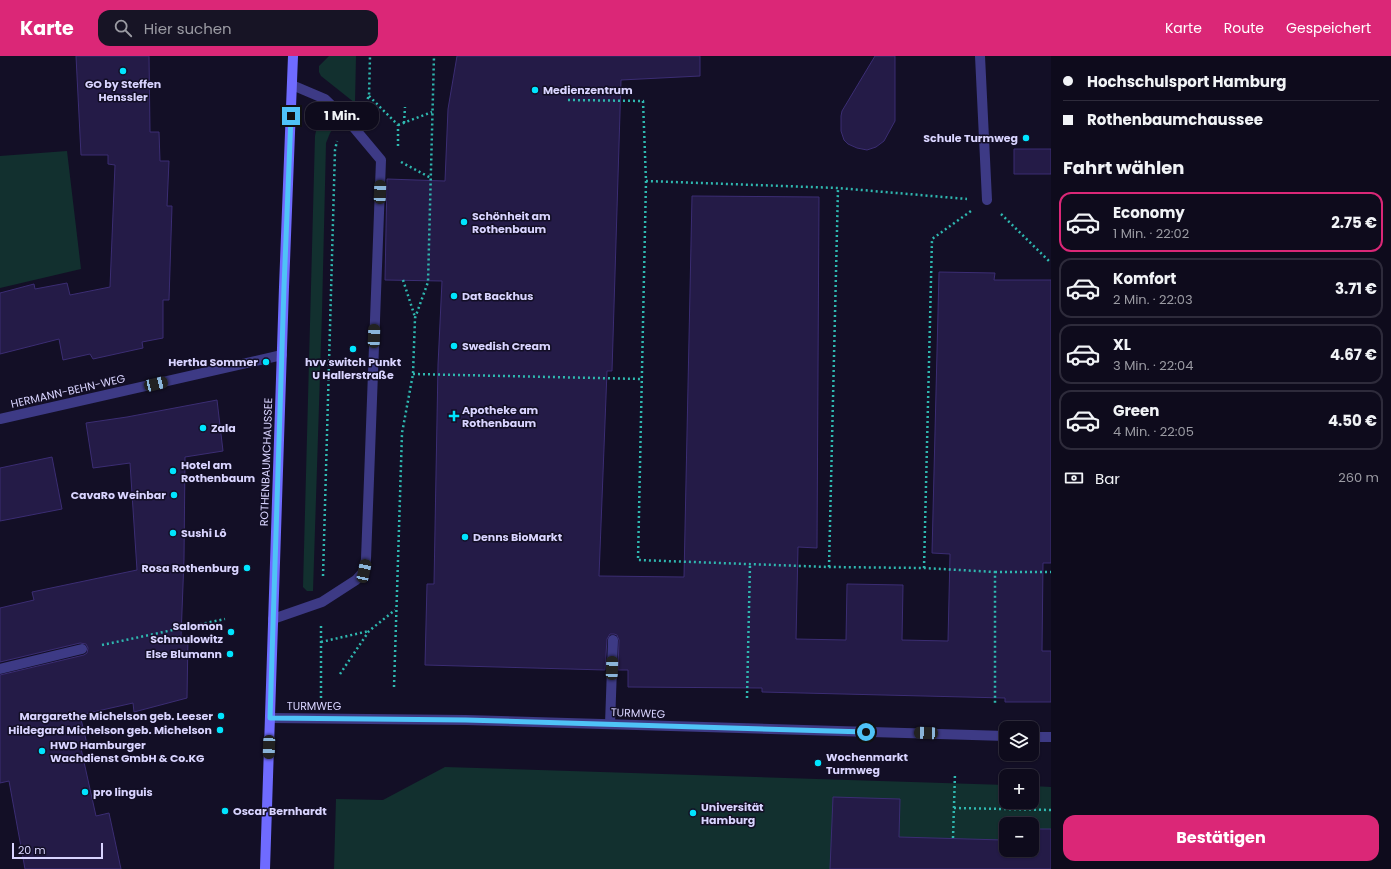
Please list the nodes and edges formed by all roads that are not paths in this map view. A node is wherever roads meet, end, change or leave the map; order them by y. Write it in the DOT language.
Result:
graph roads {
  1 [pos="293,56"];
  2 [pos="980,56"];
  3 [pos="292,85"];
  4 [pos="987,200"];
  5 [pos="282,355"];
  6 [pos="0,419"];
  7 [pos="273,619"];
  8 [pos="613,640"];
  9 [pos="82,649"];
  10 [pos="0,669"];
  11 [pos="270,718"];
  12 [pos="610,724"];
  13 [pos="999,736"];
  14 [pos="1039,737"];
  15 [pos="1051,737"];
  16 [pos="265,869"];
  1 -- 3 [label="main road, ROTHENBAUMCHAUSSEE"];
  2 -- 4 [label="street"];
  3 -- 5 [label="main road, ROTHENBAUMCHAUSSEE"];
  3 -- 7 [label="street"];
  5 -- 6 [label="street, HERMANN-BEHN-WEG"];
  5 -- 7 [label="main road, ROTHENBAUMCHAUSSEE"];
  7 -- 11 [label="main road, ROTHENBAUMCHAUSSEE"];
  8 -- 12 [label="street"];
  9 -- 10 [label="street"];
  11 -- 12 [label="street, TURMWEG"];
  11 -- 16 [label="main road, ROTHENBAUMCHAUSSEE"];
  12 -- 13 [label="street, TURMWEG"];
  14 -- 15 [label="street"];
}
